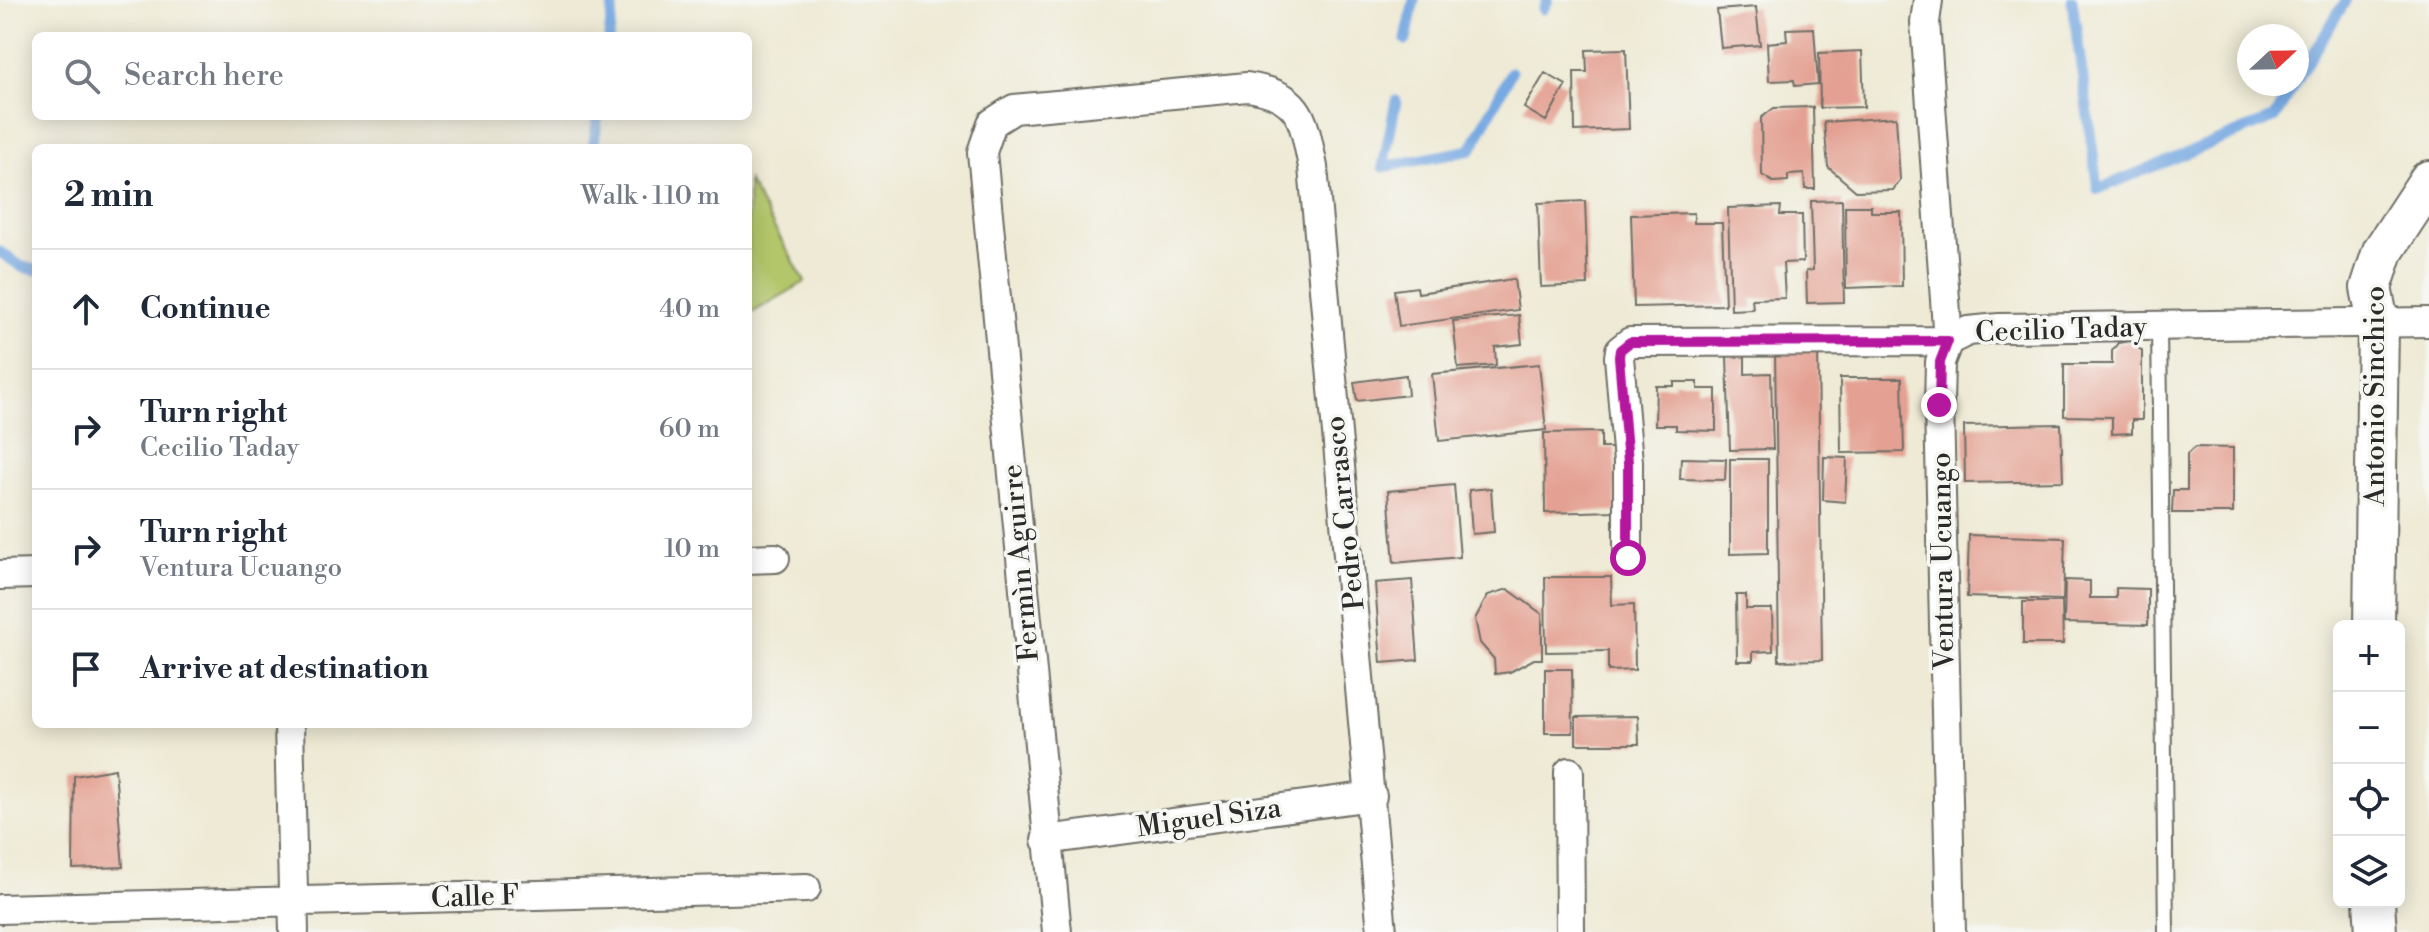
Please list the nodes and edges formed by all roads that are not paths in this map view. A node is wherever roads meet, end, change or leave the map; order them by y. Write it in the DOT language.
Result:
graph roads {
  1 [pos="1921,7"];
  2 [pos="1288,99"];
  3 [pos="2429,181"];
  4 [pos="2378,322"];
  5 [pos="2429,322"];
  6 [pos="2159,326"];
  7 [pos="1948,341"];
  8 [pos="1628,558"];
  9 [pos="32,574"];
  10 [pos="0,575"];
  11 [pos="2374,620"];
  12 [pos="289,728"];
  13 [pos="1569,772"];
  14 [pos="1372,796"];
  15 [pos="1046,840"];
  16 [pos="806,888"];
  17 [pos="293,902"];
  18 [pos="2374,908"];
  19 [pos="0,909"];
  20 [pos="294,932"];
  21 [pos="1057,932"];
  22 [pos="1382,932"];
  23 [pos="1570,932"];
  24 [pos="1951,932"];
  25 [pos="2166,932"];
  26 [pos="2376,932"];
  1 -- 7 [label="street, Ventura Ucuango"];
  2 -- 14 [label="street, Pedro Carrasco"];
  2 -- 15 [label="street, Fermìn Aguirre"];
  3 -- 4 [label="street, Antonio Sinchico"];
  4 -- 5 [label="street, Cecilio Taday"];
  4 -- 6 [label="street, Cecilio Taday"];
  4 -- 11 [label="street, Antonio Sinchico"];
  6 -- 7 [label="street, Cecilio Taday"];
  6 -- 25 [label="lane"];
  7 -- 8 [label="street, Cecilio Taday"];
  7 -- 24 [label="street, Ventura Ucuango"];
  9 -- 10 [label="street"];
  12 -- 17 [label="street"];
  13 -- 23 [label="street"];
  14 -- 15 [label="street, Miguel Siza"];
  14 -- 22 [label="street, Pedro Carrasco"];
  15 -- 21 [label="street, Fermìn Aguirre"];
  16 -- 17 [label="street, Calle F"];
  17 -- 19 [label="street, Calle F"];
  17 -- 20 [label="street"];
  18 -- 26 [label="street"];
}
